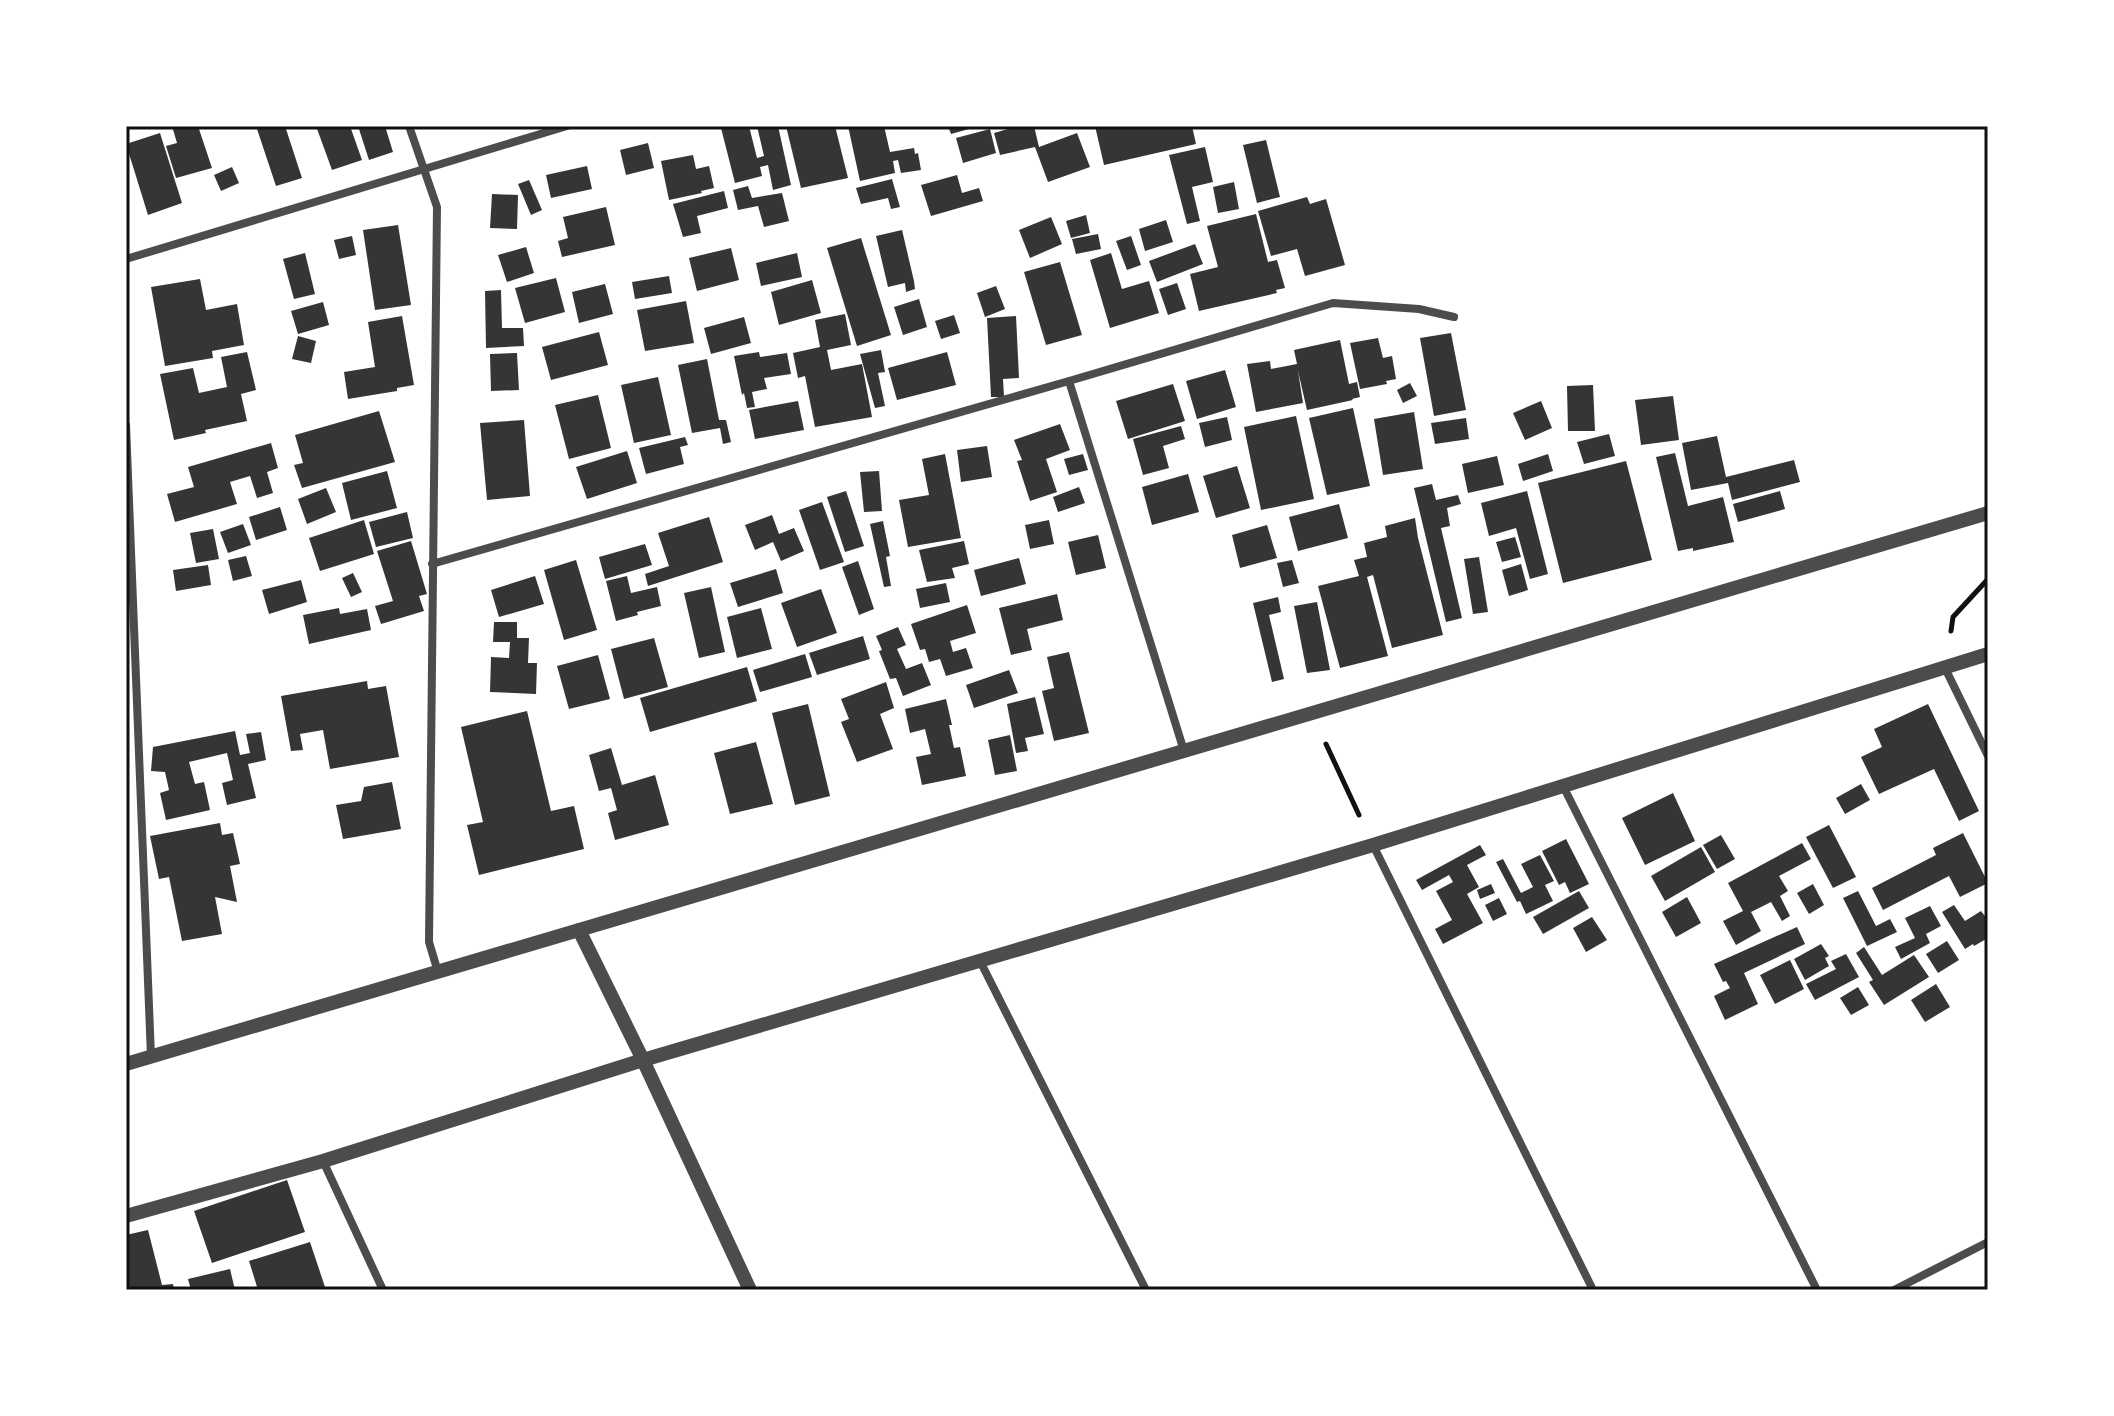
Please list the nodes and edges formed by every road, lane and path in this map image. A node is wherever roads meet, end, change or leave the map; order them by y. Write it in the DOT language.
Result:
graph roads {
  1 [pos="409,126"];
  2 [pos="567,126"];
  3 [pos="423,169"];
  4 [pos="126,259"];
  5 [pos="1454,317"];
  6 [pos="1069,381"];
  7 [pos="126,425"];
  8 [pos="1988,513"];
  9 [pos="432,564"];
  10 [pos="1988,579"];
  11 [pos="1988,654"];
  12 [pos="1945,668"];
  13 [pos="1312,713"];
  14 [pos="1184,751"];
  15 [pos="1988,756"];
  16 [pos="1563,786"];
  17 [pos="1373,845"];
  18 [pos="579,930"];
  19 [pos="980,961"];
  20 [pos="438,972"];
  21 [pos="151,1057"];
  22 [pos="643,1060"];
  23 [pos="126,1064"];
  24 [pos="323,1161"];
  25 [pos="126,1216"];
  26 [pos="1988,1242"];
  27 [pos="383,1290"];
  28 [pos="750,1290"];
  29 [pos="1146,1290"];
  30 [pos="1593,1290"];
  31 [pos="1817,1290"];
  32 [pos="1894,1290"];
  1 -- 3 [label="street"];
  2 -- 3 [label="street"];
  3 -- 4 [label="street"];
  3 -- 9 [label="street"];
  5 -- 6 [label="street"];
  6 -- 9 [label="street"];
  6 -- 14 [label="street"];
  7 -- 21 [label="street"];
  8 -- 13 [label="street"];
  9 -- 20 [label="street"];
  10 -- 12 [label="path"];
  11 -- 12 [label="street"];
  12 -- 15 [label="street"];
  12 -- 16 [label="street"];
  13 -- 14 [label="street"];
  13 -- 17 [label="path"];
  14 -- 18 [label="street"];
  16 -- 17 [label="street"];
  16 -- 31 [label="street"];
  17 -- 19 [label="street"];
  17 -- 30 [label="street"];
  18 -- 20 [label="street"];
  18 -- 22 [label="street"];
  19 -- 22 [label="street"];
  19 -- 29 [label="street"];
  20 -- 21 [label="street"];
  21 -- 23 [label="street"];
  22 -- 24 [label="street"];
  22 -- 28 [label="street"];
  24 -- 25 [label="street"];
  24 -- 27 [label="street"];
  26 -- 32 [label="street"];
}
